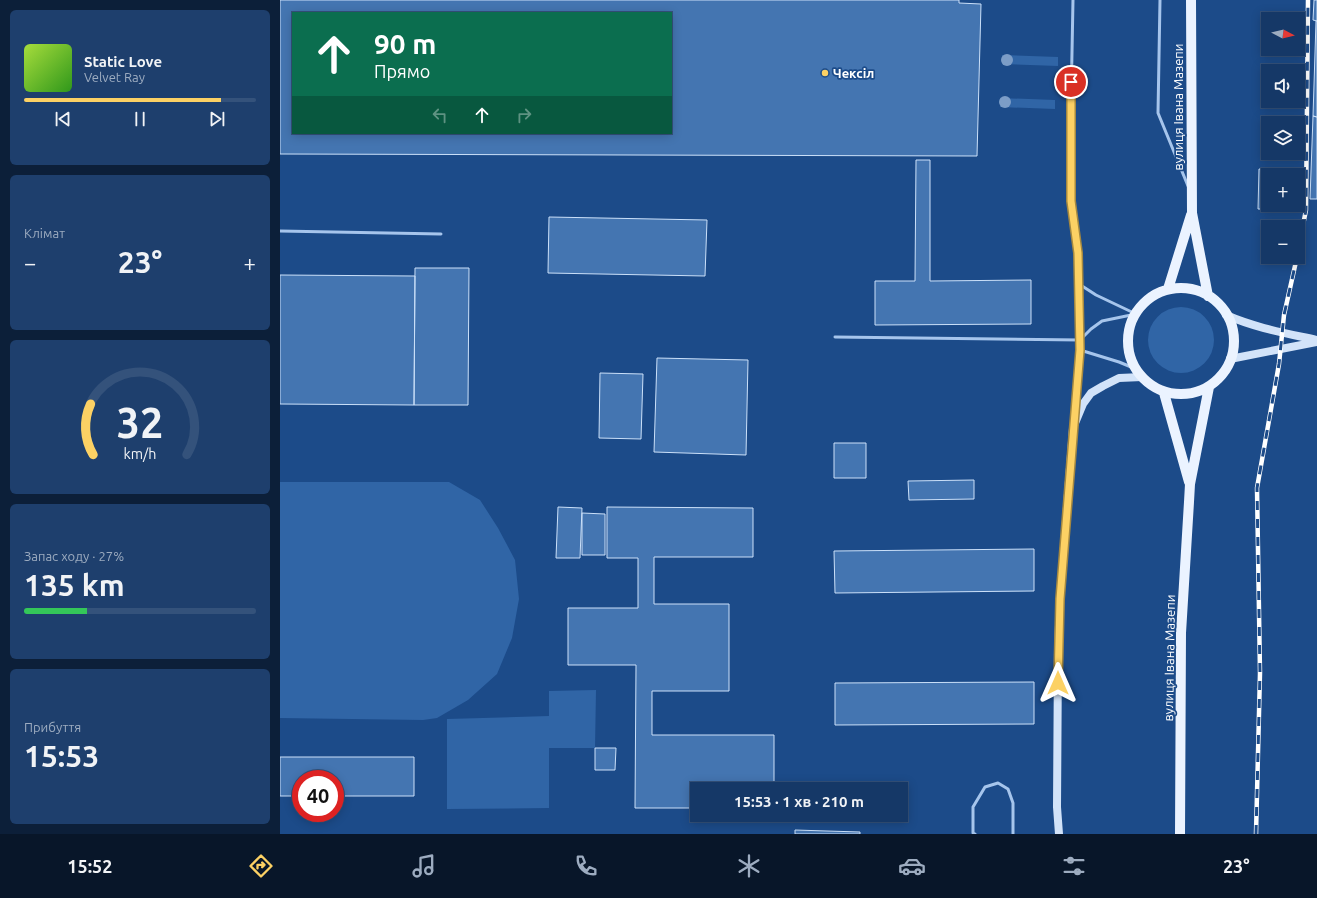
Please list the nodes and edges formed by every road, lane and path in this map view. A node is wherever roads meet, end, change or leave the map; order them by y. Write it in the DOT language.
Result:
graph roads {
  1 [pos="1073,0"];
  2 [pos="1160,0"];
  3 [pos="1191,0"];
  4 [pos="1191,194"];
  5 [pos="1192,213"];
  6 [pos="280,231"];
  7 [pos="441,234"];
  8 [pos="1079,284"];
  9 [pos="1168,289"];
  10 [pos="1208,296"];
  11 [pos="1136,314"];
  12 [pos="1226,315"];
  13 [pos="835,337"];
  14 [pos="1080,340"];
  15 [pos="1317,341"];
  16 [pos="1080,350"];
  17 [pos="1230,359"];
  18 [pos="1139,373"];
  19 [pos="1208,387"];
  20 [pos="1164,393"];
  21 [pos="1073,428"];
  22 [pos="1190,484"];
  23 [pos="975,834"];
  24 [pos="1013,834"];
  25 [pos="1058,834"];
  26 [pos="1180,834"];
  1 -- 8 [label="lane"];
  2 -- 4 [label="lane"];
  3 -- 4 [label="main road, вулиця Івана Мазепи"];
  4 -- 5 [label="main road, вулиця Івана Мазепи"];
  5 -- 9 [label="main road, вулиця Івана Мазепи"];
  5 -- 10 [label="main road, вулиця Івана Мазепи"];
  6 -- 7 [label="lane"];
  8 -- 11 [label="lane"];
  8 -- 14 [label="lane"];
  9 -- 10 [label="main road"];
  9 -- 11 [label="main road"];
  10 -- 12 [label="main road"];
  11 -- 14 [label="lane"];
  11 -- 18 [label="main road"];
  12 -- 15 [label="street"];
  12 -- 17 [label="main road"];
  13 -- 14 [label="lane"];
  14 -- 16 [label="lane"];
  15 -- 17 [label="street"];
  16 -- 18 [label="lane"];
  16 -- 21 [label="lane"];
  17 -- 19 [label="main road"];
  18 -- 20 [label="main road"];
  18 -- 21 [label="street"];
  19 -- 20 [label="main road"];
  19 -- 22 [label="main road, вулиця Івана Мазепи"];
  20 -- 22 [label="main road, вулиця Івана Мазепи"];
  21 -- 25 [label="street"];
  22 -- 26 [label="main road, вулиця Івана Мазепи"];
  23 -- 24 [label="lane"];
}
